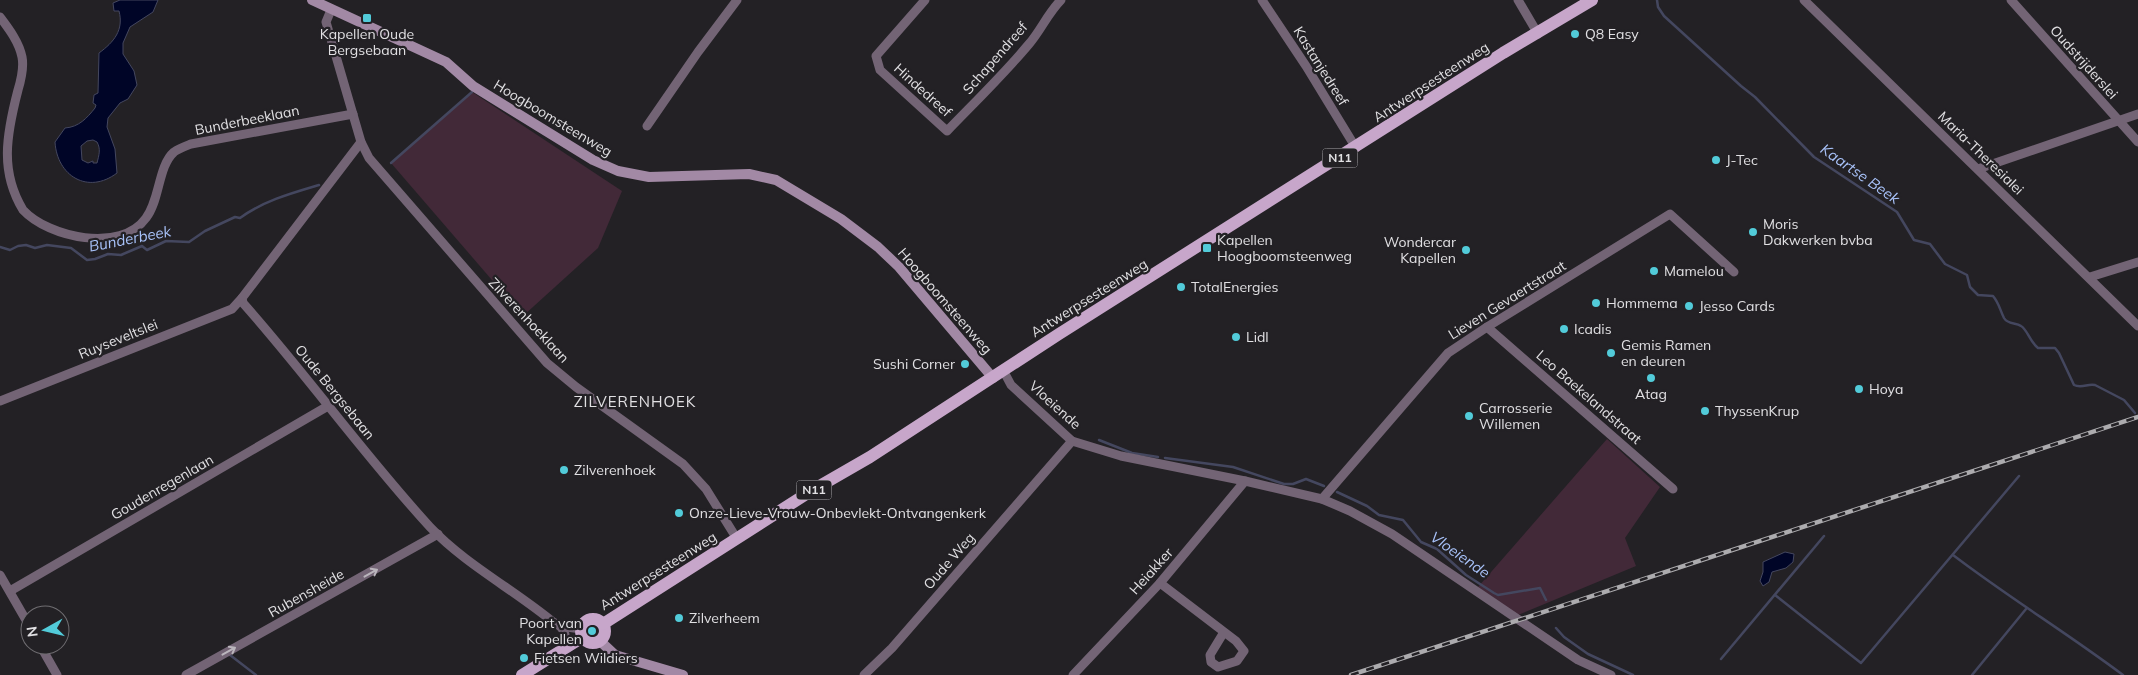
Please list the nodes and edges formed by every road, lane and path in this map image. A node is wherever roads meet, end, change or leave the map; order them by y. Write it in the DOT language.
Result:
graph roads {
  1 [pos="312,0"];
  2 [pos="737,0"];
  3 [pos="925,0"];
  4 [pos="1061,0"];
  5 [pos="1262,0"];
  6 [pos="1518,0"];
  7 [pos="1592,0"];
  8 [pos="1804,0"];
  9 [pos="2011,0"];
  10 [pos="331,10"];
  11 [pos="0,17"];
  12 [pos="1538,34"];
  13 [pos="353,114"];
  14 [pos="2138,114"];
  15 [pos="2118,121"];
  16 [pos="648,126"];
  17 [pos="947,130"];
  18 [pos="361,142"];
  19 [pos="2138,142"];
  20 [pos="1356,148"];
  21 [pos="1978,169"];
  22 [pos="2138,262"];
  23 [pos="1734,272"];
  24 [pos="2090,277"];
  25 [pos="242,298"];
  26 [pos="2138,326"];
  27 [pos="1487,327"];
  28 [pos="998,374"];
  29 [pos="0,401"];
  30 [pos="328,406"];
  31 [pos="1072,441"];
  32 [pos="1246,481"];
  33 [pos="1674,489"];
  34 [pos="1322,499"];
  35 [pos="438,534"];
  36 [pos="737,539"];
  37 [pos="0,575"];
  38 [pos="1160,583"];
  39 [pos="10,591"];
  40 [pos="20,609"];
  41 [pos="603,624"];
  42 [pos="560,626"];
  43 [pos="1224,632"];
  44 [pos="582,633"];
  45 [pos="600,640"];
  46 [pos="563,649"];
  47 [pos="46,655"];
  48 [pos="57,675"];
  49 [pos="186,675"];
  50 [pos="522,675"];
  51 [pos="683,675"];
  52 [pos="864,675"];
  53 [pos="1072,675"];
  54 [pos="1611,675"];
  1 -- 10 [label="street, Hoogboomsteenweg"];
  2 -- 16 [label="street"];
  3 -- 17 [label="street, Hindedreef"];
  4 -- 17 [label="street, Schapendreef"];
  5 -- 20 [label="street, Kastanjedreef"];
  6 -- 12 [label="street"];
  7 -- 12 [label="main road, Antwerpsesteenweg / N11"];
  8 -- 21 [label="street, Maria-Theresialei"];
  9 -- 15 [label="street, Oudstrijderslei"];
  10 -- 13 [label="street"];
  10 -- 28 [label="street, Hoogboomsteenweg"];
  11 -- 13 [label="street, Bunderbeeklaan"];
  12 -- 20 [label="main road, Antwerpsesteenweg / N11"];
  13 -- 18 [label="street, Zilverenhoeklaan"];
  14 -- 15 [label="street"];
  15 -- 19 [label="street, Oudstrijderslei"];
  15 -- 21 [label="street"];
  18 -- 25 [label="street"];
  18 -- 36 [label="street, Zilverenhoeklaan"];
  20 -- 28 [label="main road, Antwerpsesteenweg / N11"];
  21 -- 24 [label="street, Maria-Theresialei"];
  22 -- 24 [label="street"];
  23 -- 27 [label="street, Lieven Gevaertstraat"];
  24 -- 26 [label="street, Maria-Theresialei"];
  25 -- 29 [label="street, Ruyseveltslei"];
  25 -- 30 [label="street, Oude Bergsebaan"];
  27 -- 33 [label="street, Leo Baekelandstraat"];
  27 -- 34 [label="street, Lieven Gevaertstraat"];
  28 -- 31 [label="street, Vloeiende"];
  28 -- 36 [label="main road, Antwerpsesteenweg / N11"];
  30 -- 35 [label="street, Oude Bergsebaan"];
  30 -- 39 [label="street, Goudenregenlaan"];
  31 -- 32 [label="street, Vloeiende"];
  31 -- 52 [label="street, Oude Weg"];
  32 -- 34 [label="street, Vloeiende"];
  32 -- 38 [label="street, Heiakker"];
  34 -- 54 [label="street, Vloeiende"];
  35 -- 42 [label="street, Oude Bergsebaan"];
  49 -- 35 [label="street, Rubensheide, one-way"];
  36 -- 41 [label="main road, Antwerpsesteenweg / N11"];
  37 -- 39 [label="street"];
  38 -- 43 [label="street"];
  38 -- 53 [label="street, Heiakker"];
  39 -- 40 [label="street"];
  41 -- 44 [label="main road, N11"];
  41 -- 45 [label="main road"];
  42 -- 44 [label="street, Oude Bergsebaan"];
  42 -- 46 [label="street"];
  44 -- 45 [label="main road"];
  44 -- 46 [label="main road, N11"];
  45 -- 51 [label="street"];
  46 -- 50 [label="main road, N11"];
  47 -- 48 [label="street"];
}
